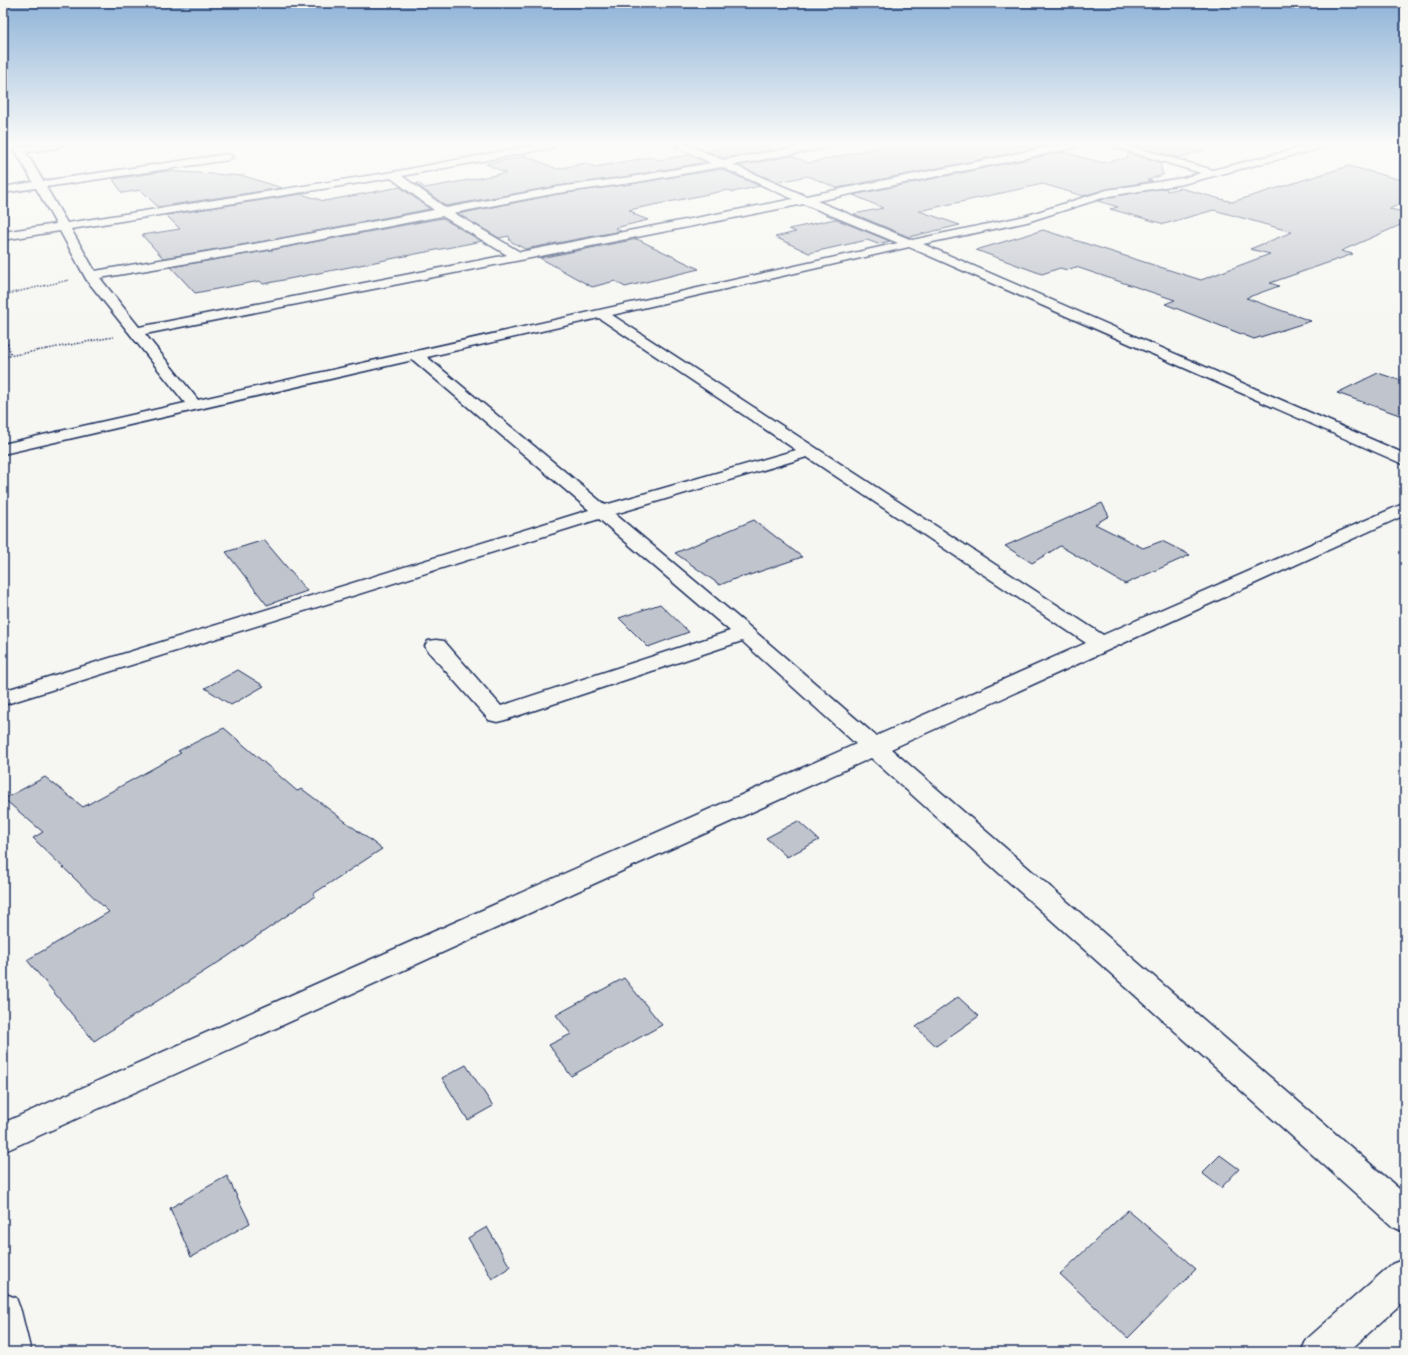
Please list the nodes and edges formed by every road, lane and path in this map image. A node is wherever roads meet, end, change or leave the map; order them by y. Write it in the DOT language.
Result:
graph roads {
  1 [pos="52,208"];
  2 [pos="177,208"];
  3 [pos="439,208"];
  4 [pos="464,208"];
  5 [pos="764,208"];
  6 [pos="825,208"];
  7 [pos="1060,208"];
  8 [pos="444,212"];
  9 [pos="62,226"];
  10 [pos="3,236"];
  11 [pos="912,244"];
  12 [pos="519,257"];
  13 [pos="91,276"];
  14 [pos="3,294"];
  15 [pos="600,313"];
  16 [pos="3,329"];
  17 [pos="136,332"];
  18 [pos="11,355"];
  19 [pos="416,355"];
  20 [pos="3,357"];
  21 [pos="195,406"];
  22 [pos="3,449"];
  23 [pos="809,451"];
  24 [pos="1405,460"];
  25 [pos="1405,508"];
  26 [pos="601,512"];
  27 [pos="745,633"];
  28 [pos="1102,644"];
  29 [pos="436,646"];
  30 [pos="3,698"];
  31 [pos="873,747"];
  32 [pos="3,1138"];
  33 [pos="1405,1216"];
  34 [pos="1405,1276"];
  35 [pos="3,1311"];
  36 [pos="12,1352"];
  37 [pos="1320,1352"];
  1 -- 9 [label="street"];
  2 -- 9 [label="street"];
  3 -- 8 [label="street"];
  4 -- 8 [label="street"];
  5 -- 12 [label="street"];
  6 -- 11 [label="street"];
  7 -- 11 [label="street"];
  8 -- 12 [label="street"];
  8 -- 13 [label="street"];
  9 -- 10 [label="street"];
  9 -- 13 [label="street"];
  11 -- 15 [label="street"];
  11 -- 24 [label="street"];
  12 -- 17 [label="street"];
  13 -- 14 [label="path"];
  13 -- 17 [label="street"];
  15 -- 19 [label="street"];
  15 -- 23 [label="street"];
  16 -- 18 [label="path"];
  17 -- 18 [label="path"];
  17 -- 21 [label="street"];
  18 -- 20 [label="path"];
  19 -- 21 [label="street"];
  19 -- 26 [label="street"];
  21 -- 22 [label="street"];
  23 -- 26 [label="street"];
  23 -- 28 [label="street"];
  25 -- 28 [label="street"];
  26 -- 27 [label="street"];
  26 -- 30 [label="street"];
  27 -- 29 [label="street"];
  27 -- 31 [label="street"];
  28 -- 31 [label="street"];
  31 -- 32 [label="street"];
  31 -- 33 [label="street"];
  34 -- 37 [label="street"];
  35 -- 36 [label="street"];
}
